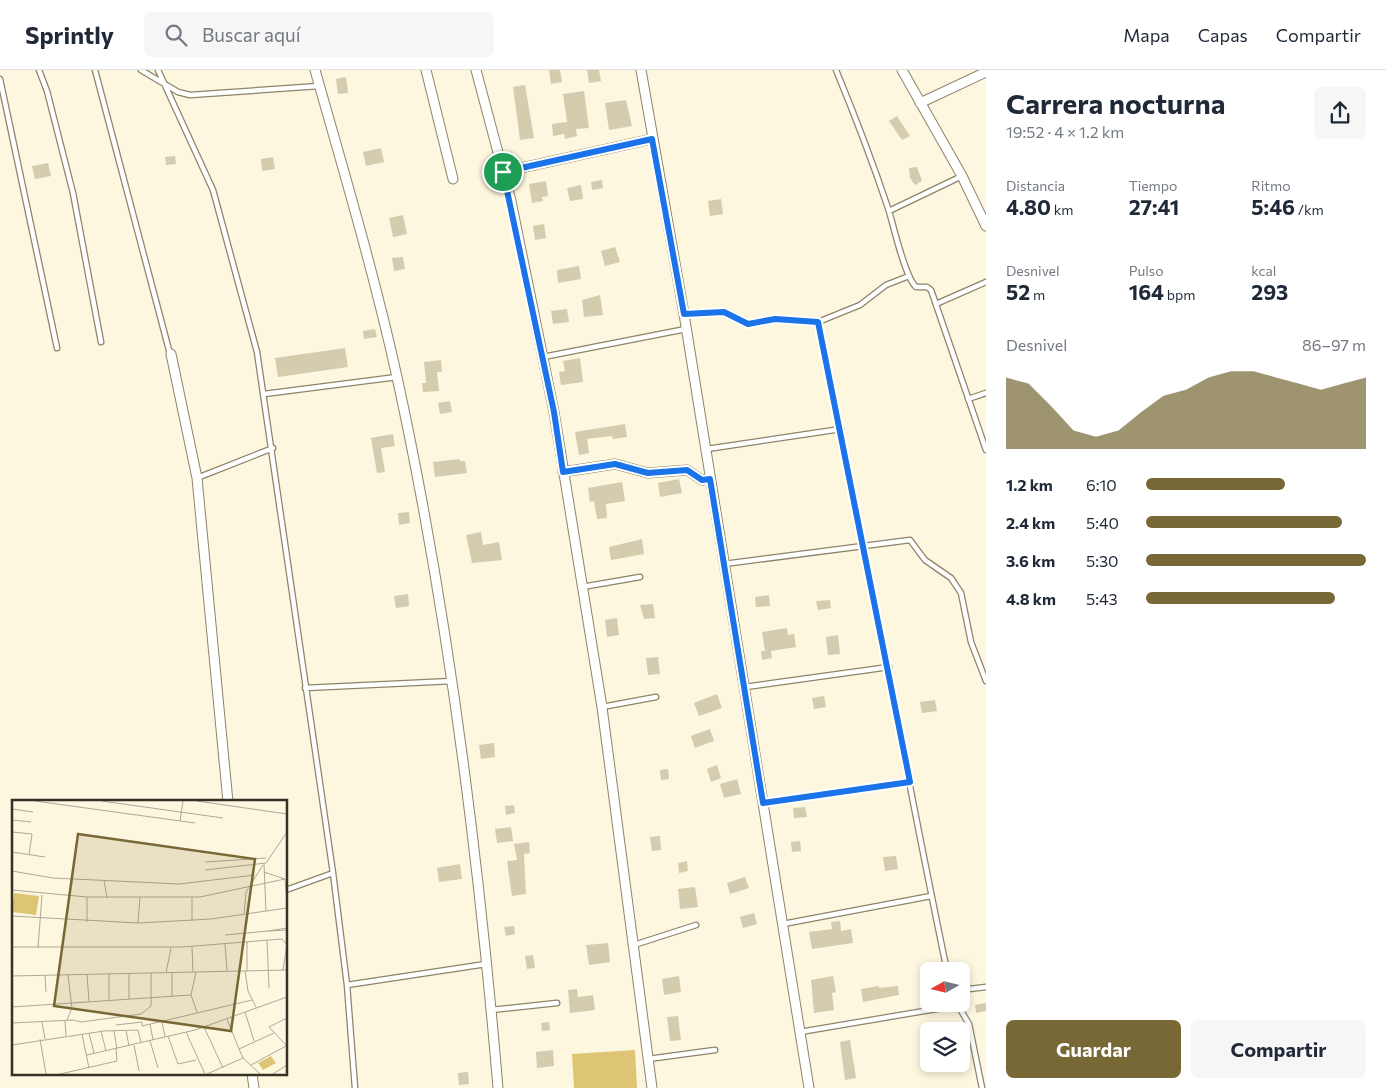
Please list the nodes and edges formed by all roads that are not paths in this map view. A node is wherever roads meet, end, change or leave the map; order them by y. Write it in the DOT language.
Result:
graph roads {
  1 [pos="39,70"];
  2 [pos="95,70"];
  3 [pos="141,70"];
  4 [pos="158,70"];
  5 [pos="314,70"];
  6 [pos="426,70"];
  7 [pos="476,70"];
  8 [pos="641,70"];
  9 [pos="836,70"];
  10 [pos="902,70"];
  11 [pos="986,72"];
  12 [pos="0,79"];
  13 [pos="164,84"];
  14 [pos="319,86"];
  15 [pos="920,103"];
  16 [pos="652,139"];
  17 [pos="503,172"];
  18 [pos="962,176"];
  19 [pos="453,179"];
  20 [pos="889,211"];
  21 [pos="986,226"];
  22 [pos="909,276"];
  23 [pos="986,282"];
  24 [pos="936,304"];
  25 [pos="684,314"];
  26 [pos="818,322"];
  27 [pos="686,329"];
  28 [pos="101,342"];
  29 [pos="57,348"];
  30 [pos="171,354"];
  31 [pos="543,357"];
  32 [pos="397,378"];
  33 [pos="986,393"];
  34 [pos="264,394"];
  35 [pos="968,398"];
  36 [pos="841,429"];
  37 [pos="273,448"];
  38 [pos="705,450"];
  39 [pos="986,450"];
  40 [pos="563,472"];
  41 [pos="197,478"];
  42 [pos="710,479"];
  43 [pos="862,546"];
  44 [pos="724,564"];
  45 [pos="640,577"];
  46 [pos="582,587"];
  47 [pos="889,667"];
  48 [pos="454,680"];
  49 [pos="986,681"];
  50 [pos="744,687"];
  51 [pos="305,688"];
  52 [pos="656,697"];
  53 [pos="602,707"];
  54 [pos="910,782"];
  55 [pos="228,800"];
  56 [pos="763,803"];
  57 [pos="333,873"];
  58 [pos="288,889"];
  59 [pos="931,896"];
  60 [pos="783,924"];
  61 [pos="696,925"];
  62 [pos="632,946"];
  63 [pos="945,962"];
  64 [pos="487,964"];
  65 [pos="347,985"];
  66 [pos="986,987"];
  67 [pos="970,989"];
  68 [pos="558,1003"];
  69 [pos="491,1010"];
  70 [pos="920,1012"];
  71 [pos="962,1012"];
  72 [pos="800,1032"];
  73 [pos="716,1050"];
  74 [pos="648,1059"];
  75 [pos="356,1088"];
  76 [pos="498,1088"];
  77 [pos="652,1088"];
  78 [pos="809,1088"];
  79 [pos="982,1088"];
  1 -- 28 [label="lane"];
  2 -- 30 [label="lane"];
  3 -- 13 [label="lane"];
  4 -- 13 [label="lane"];
  5 -- 14 [label="street"];
  6 -- 19 [label="street"];
  7 -- 17 [label="street"];
  8 -- 16 [label="street"];
  9 -- 20 [label="lane"];
  10 -- 15 [label="street"];
  11 -- 15 [label="street"];
  12 -- 29 [label="lane"];
  13 -- 14 [label="lane"];
  13 -- 34 [label="lane"];
  14 -- 32 [label="street"];
  15 -- 18 [label="street"];
  16 -- 17 [label="street"];
  16 -- 25 [label="street"];
  17 -- 31 [label="street"];
  18 -- 20 [label="lane"];
  18 -- 21 [label="street"];
  20 -- 22 [label="lane"];
  22 -- 24 [label="lane"];
  22 -- 26 [label="lane"];
  23 -- 24 [label="lane"];
  24 -- 35 [label="lane"];
  25 -- 26 [label="lane"];
  25 -- 27 [label="street"];
  26 -- 36 [label="lane"];
  27 -- 31 [label="lane"];
  27 -- 38 [label="street"];
  30 -- 41 [label="street"];
  31 -- 40 [label="street"];
  32 -- 34 [label="lane"];
  32 -- 48 [label="street"];
  33 -- 35 [label="lane"];
  34 -- 37 [label="lane"];
  35 -- 39 [label="lane"];
  36 -- 38 [label="lane"];
  36 -- 43 [label="lane"];
  37 -- 41 [label="lane"];
  37 -- 51 [label="lane"];
  38 -- 42 [label="street"];
  40 -- 42 [label="street"];
  40 -- 46 [label="street"];
  41 -- 55 [label="street"];
  42 -- 44 [label="street"];
  43 -- 44 [label="lane"];
  43 -- 47 [label="lane"];
  43 -- 49 [label="lane"];
  44 -- 50 [label="street"];
  45 -- 46 [label="lane"];
  46 -- 53 [label="street"];
  47 -- 50 [label="lane"];
  47 -- 54 [label="lane"];
  48 -- 51 [label="lane"];
  48 -- 64 [label="street"];
  50 -- 56 [label="street"];
  51 -- 57 [label="lane"];
  52 -- 53 [label="lane"];
  53 -- 62 [label="street"];
  54 -- 56 [label="lane"];
  54 -- 59 [label="lane"];
  56 -- 60 [label="street"];
  57 -- 58 [label="lane"];
  57 -- 65 [label="lane"];
  59 -- 60 [label="lane"];
  59 -- 63 [label="lane"];
  60 -- 72 [label="street"];
  61 -- 62 [label="lane"];
  62 -- 74 [label="street"];
  64 -- 65 [label="lane"];
  64 -- 69 [label="street"];
  65 -- 75 [label="lane"];
  66 -- 67 [label="lane"];
  68 -- 69 [label="lane"];
  69 -- 76 [label="street"];
  70 -- 72 [label="lane"];
  71 -- 79 [label="lane"];
  72 -- 78 [label="street"];
  73 -- 74 [label="lane"];
  74 -- 77 [label="street"];
}
